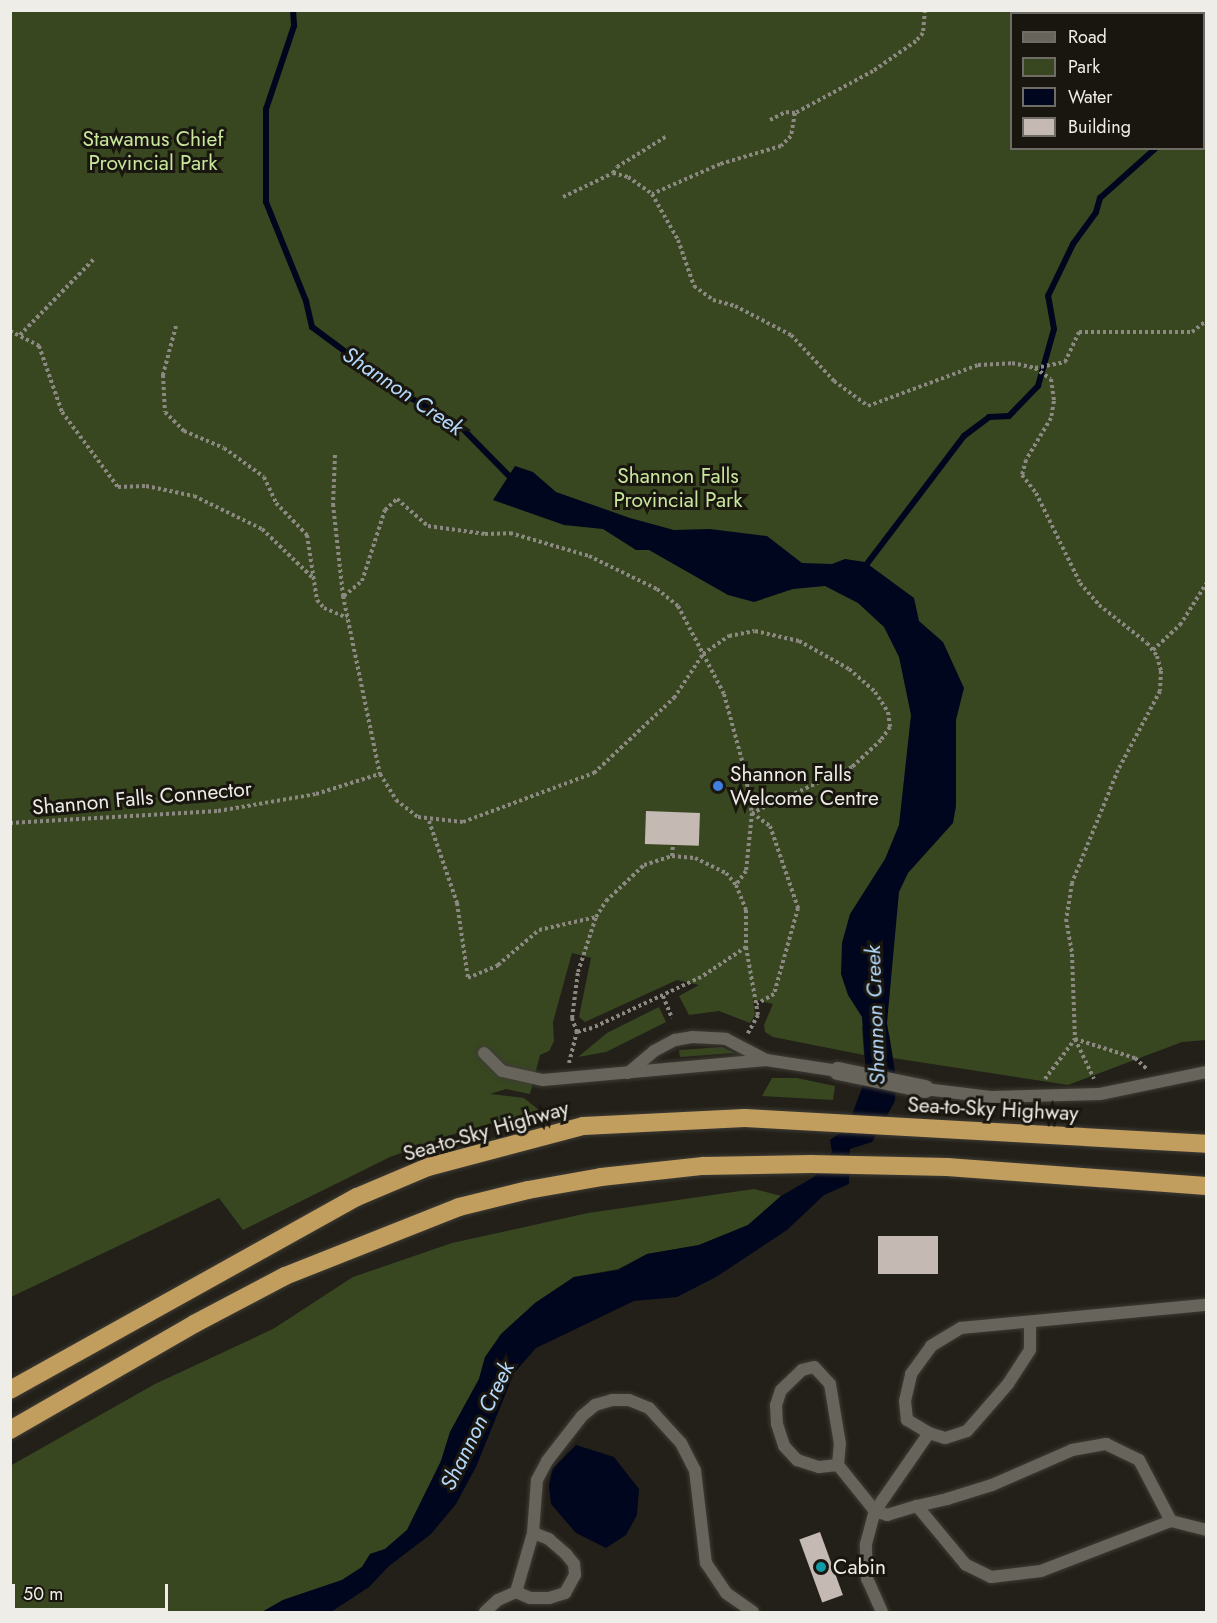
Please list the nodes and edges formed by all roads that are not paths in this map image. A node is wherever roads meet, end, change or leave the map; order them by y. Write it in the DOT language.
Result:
graph roads {
  1 [pos="484,1053"];
  2 [pos="766,1060"];
  3 [pos="838,1071"];
  4 [pos="1206,1072"];
  5 [pos="628,1073"];
  6 [pos="925,1089"];
  7 [pos="1206,1144"];
  8 [pos="1147,1183"];
  9 [pos="1206,1186"];
  10 [pos="1206,1197"];
  11 [pos="1206,1305"];
  12 [pos="1030,1322"];
  13 [pos="10,1390"];
  14 [pos="10,1430"];
  15 [pos="929,1433"];
  16 [pos="837,1465"];
  17 [pos="917,1506"];
  18 [pos="874,1511"];
  19 [pos="1172,1521"];
  20 [pos="1206,1530"];
  21 [pos="533,1533"];
  22 [pos="516,1592"];
  23 [pos="872,1607"];
  24 [pos="486,1612"];
  25 [pos="753,1612"];
  26 [pos="882,1612"];
  1 -- 5 [label="lane"];
  2 -- 3 [label="lane"];
  2 -- 5 [label="lane"];
  2 -- 5 [label="lane"];
  3 -- 6 [label="street"];
  4 -- 6 [label="lane"];
  7 -- 13 [label="highway, Sea-to-Sky Highway"];
  8 -- 9 [label="highway"];
  8 -- 10 [label="highway"];
  8 -- 14 [label="highway"];
  11 -- 12 [label="lane"];
  12 -- 15 [label="lane"];
  12 -- 15 [label="lane"];
  15 -- 18 [label="lane"];
  16 -- 16 [label="lane"];
  16 -- 18 [label="lane"];
  17 -- 18 [label="lane"];
  17 -- 19 [label="lane"];
  17 -- 19 [label="lane"];
  18 -- 23 [label="lane"];
  19 -- 20 [label="lane"];
  21 -- 22 [label="lane"];
  21 -- 22 [label="lane"];
  21 -- 25 [label="lane"];
  22 -- 24 [label="lane"];
  23 -- 26 [label="lane"];
}
